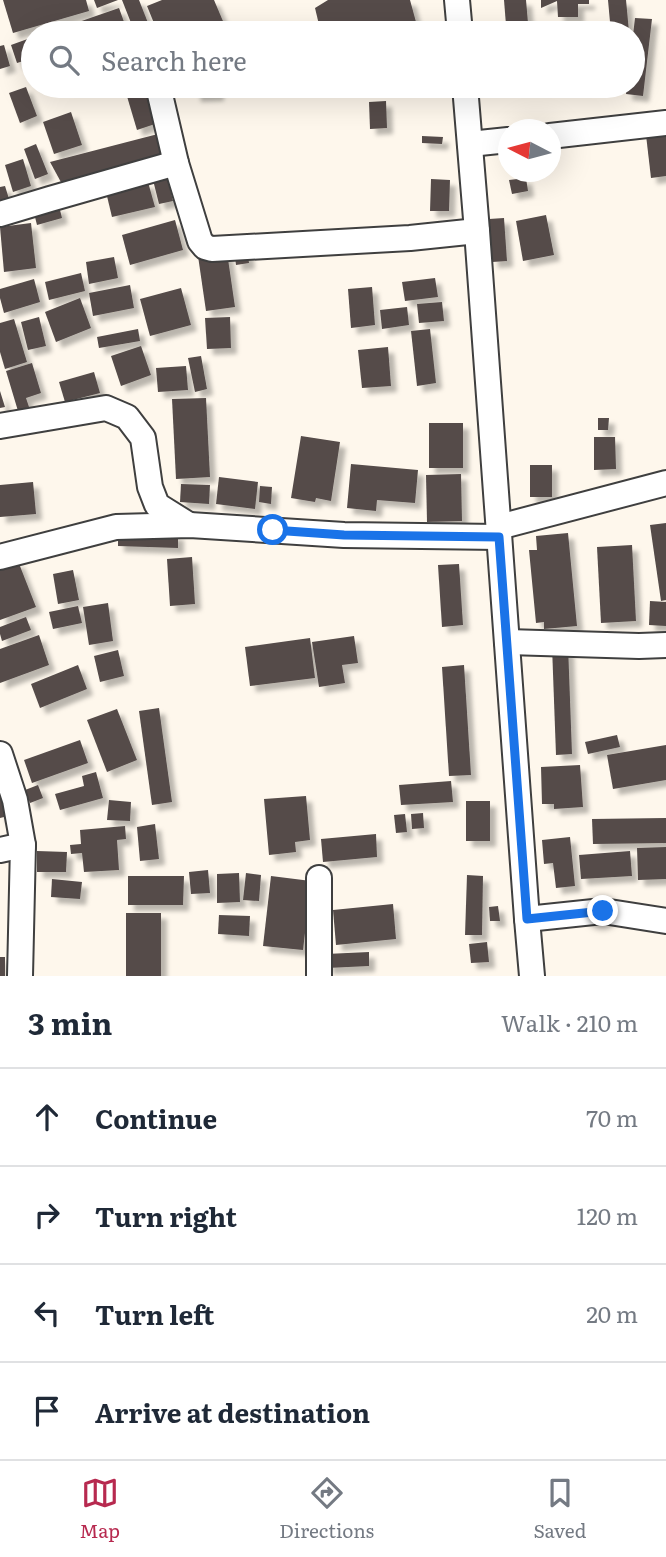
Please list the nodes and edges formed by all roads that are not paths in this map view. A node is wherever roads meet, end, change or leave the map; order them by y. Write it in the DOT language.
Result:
graph roads {
  1 [pos="457,0"];
  2 [pos="459,21"];
  3 [pos="161,98"];
  4 [pos="466,98"];
  5 [pos="666,123"];
  6 [pos="561,135"];
  7 [pos="498,141"];
  8 [pos="470,145"];
  9 [pos="176,163"];
  10 [pos="0,214"];
  11 [pos="477,230"];
  12 [pos="0,426"];
  13 [pos="666,483"];
  14 [pos="190,525"];
  15 [pos="499,532"];
  16 [pos="0,557"];
  17 [pos="507,642"];
  18 [pos="666,645"];
  19 [pos="0,754"];
  20 [pos="11,847"];
  21 [pos="318,878"];
  22 [pos="527,919"];
  23 [pos="666,921"];
  24 [pos="20,976"];
  25 [pos="319,976"];
  26 [pos="532,976"];
  1 -- 2 [label="street"];
  3 -- 9 [label="street"];
  4 -- 8 [label="street"];
  5 -- 6 [label="street"];
  7 -- 8 [label="street"];
  8 -- 11 [label="street"];
  9 -- 10 [label="street"];
  9 -- 11 [label="street"];
  11 -- 15 [label="street"];
  12 -- 14 [label="street"];
  13 -- 15 [label="street"];
  14 -- 15 [label="street"];
  14 -- 16 [label="street"];
  15 -- 17 [label="street"];
  17 -- 18 [label="street"];
  17 -- 22 [label="street"];
  19 -- 20 [label="street"];
  20 -- 24 [label="street"];
  21 -- 25 [label="street"];
  22 -- 23 [label="street"];
  22 -- 26 [label="street"];
}
